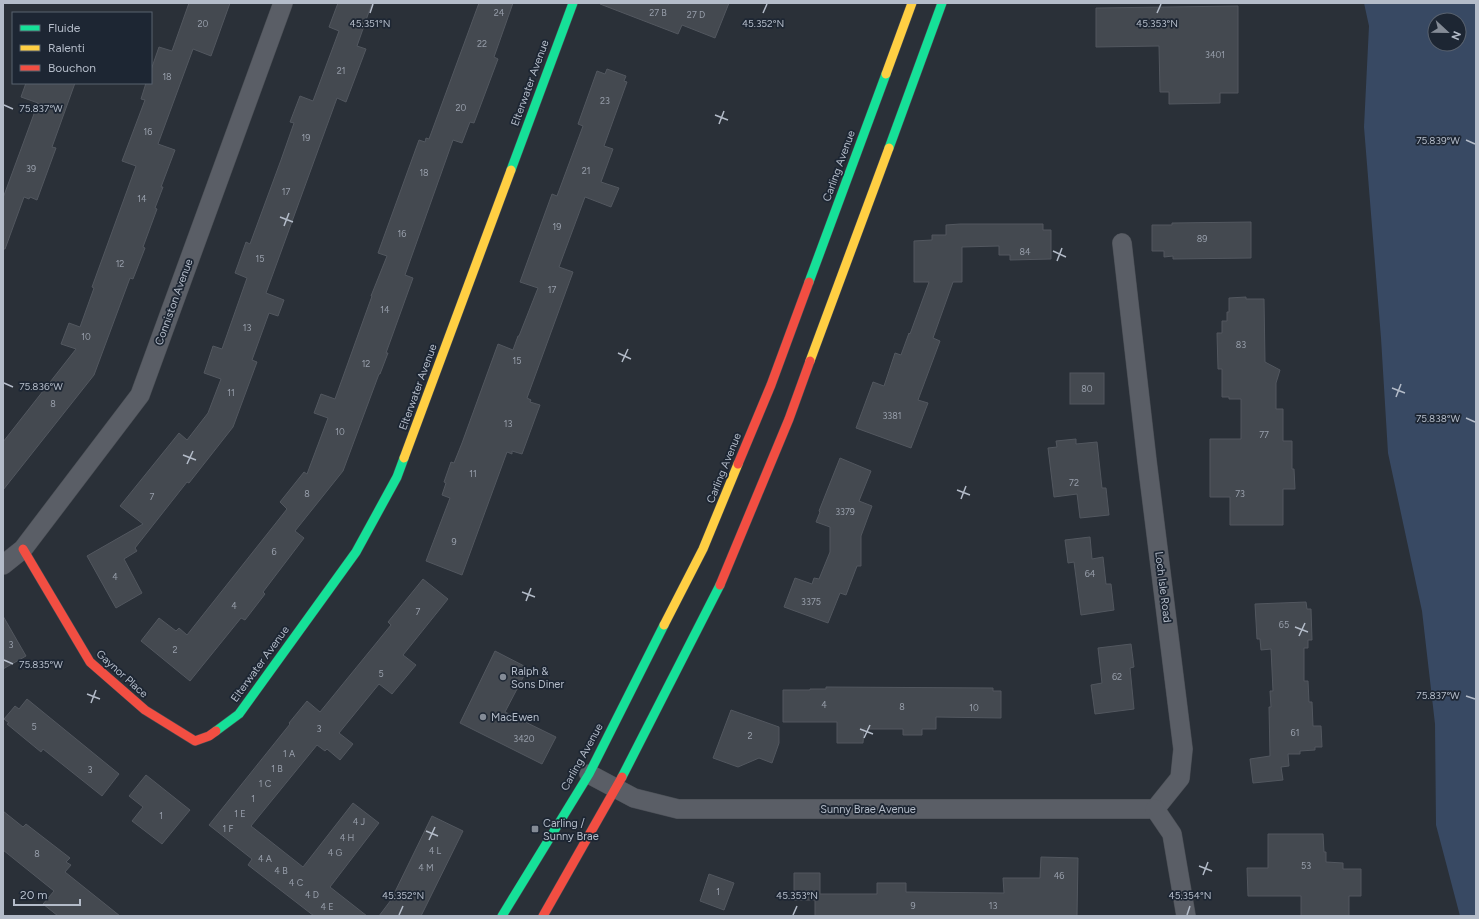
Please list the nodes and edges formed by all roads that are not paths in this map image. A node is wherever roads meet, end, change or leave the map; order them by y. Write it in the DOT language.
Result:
graph roads {
  1 [pos="283,3"];
  2 [pos="572,3"];
  3 [pos="912,3"];
  4 [pos="942,3"];
  5 [pos="1122,244"];
  6 [pos="23,549"];
  7 [pos="3,565"];
  8 [pos="208,736"];
  9 [pos="589,774"];
  10 [pos="616,788"];
  11 [pos="1155,809"];
  12 [pos="502,916"];
  13 [pos="543,916"];
  14 [pos="1186,916"];
  1 -- 6 [label="street, Conniston Avenue"];
  2 -- 8 [label="main road, Elterwater Avenue"];
  3 -- 9 [label="main road, Carling Avenue"];
  4 -- 10 [label="main road"];
  5 -- 11 [label="street, Loch Isle Road"];
  6 -- 7 [label="street, Conniston Avenue"];
  6 -- 8 [label="main road, Gaynor Place"];
  9 -- 10 [label="street, Sunny Brae Avenue"];
  9 -- 12 [label="main road, Carling Avenue"];
  10 -- 11 [label="street, Sunny Brae Avenue"];
  10 -- 13 [label="main road"];
  11 -- 14 [label="street"];
}
